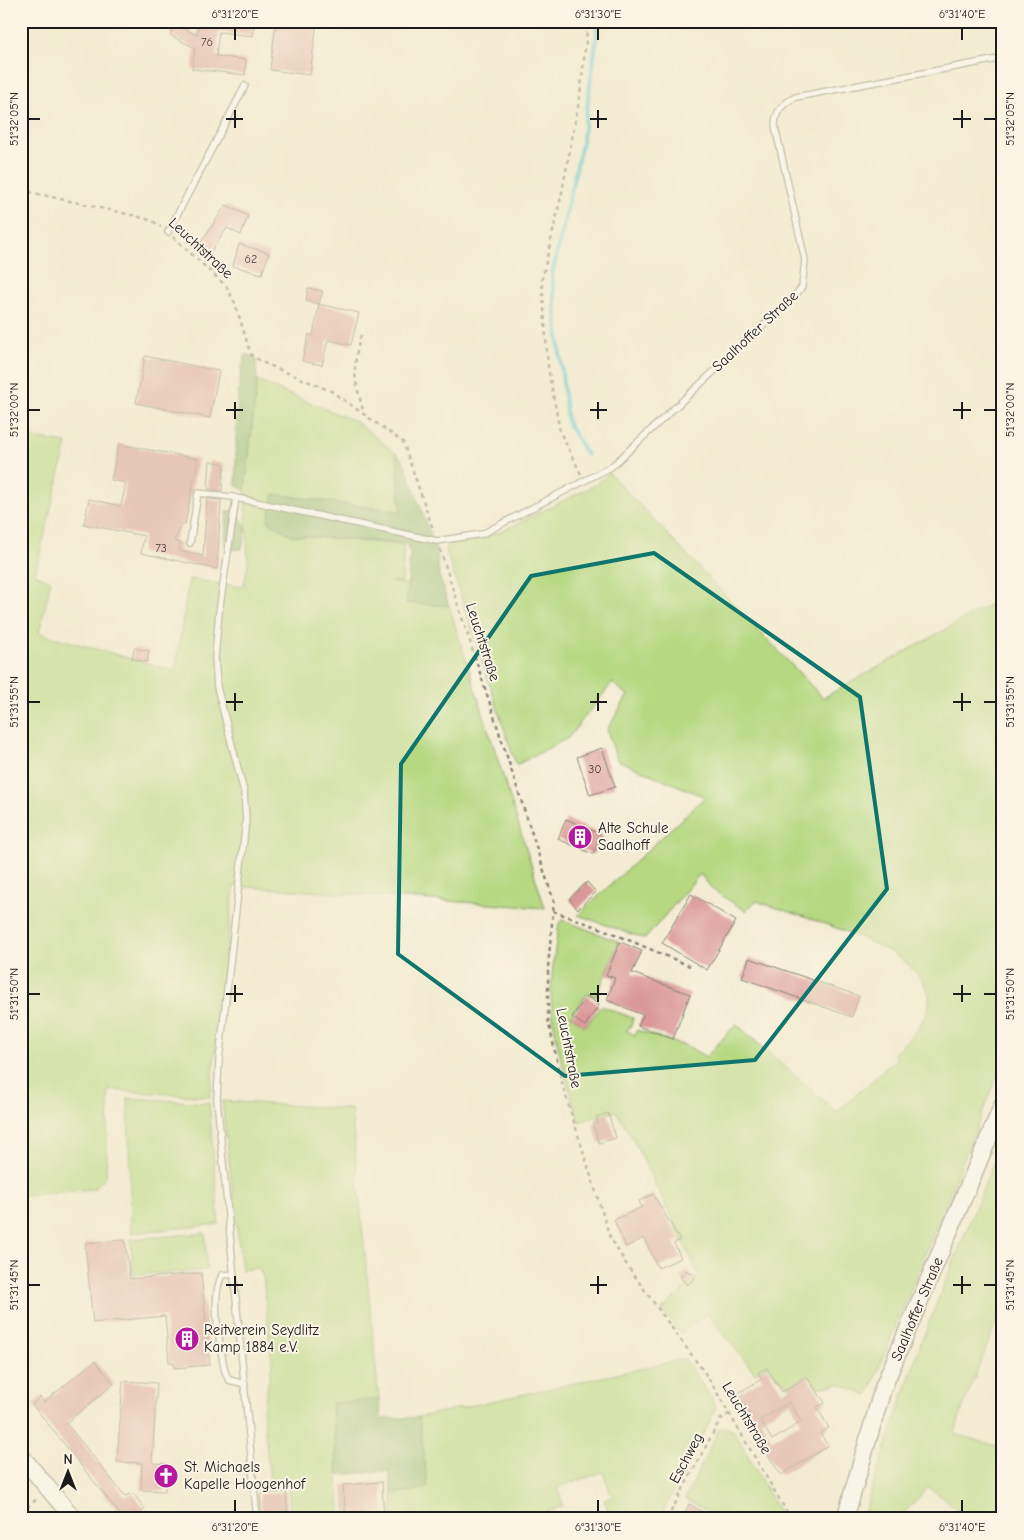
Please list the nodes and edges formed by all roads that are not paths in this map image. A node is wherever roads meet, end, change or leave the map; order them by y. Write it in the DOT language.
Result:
graph roads {
  1 [pos="1003,58"];
  2 [pos="245,86"];
  3 [pos="168,232"];
  4 [pos="236,498"];
  5 [pos="190,543"];
  6 [pos="1003,1104"];
  7 [pos="234,1274"];
  8 [pos="245,1384"];
  9 [pos="21,1456"];
  10 [pos="74,1519"];
  11 [pos="257,1519"];
  12 [pos="845,1519"];
  1 -- 4 [label="lane, Saalhoffer Straße"];
  2 -- 3 [label="lane"];
  4 -- 5 [label="lane"];
  4 -- 7 [label="lane"];
  6 -- 12 [label="street, Saalhoffer Straße"];
  7 -- 8 [label="lane"];
  7 -- 8 [label="lane"];
  8 -- 11 [label="lane"];
  9 -- 10 [label="street"];
}
